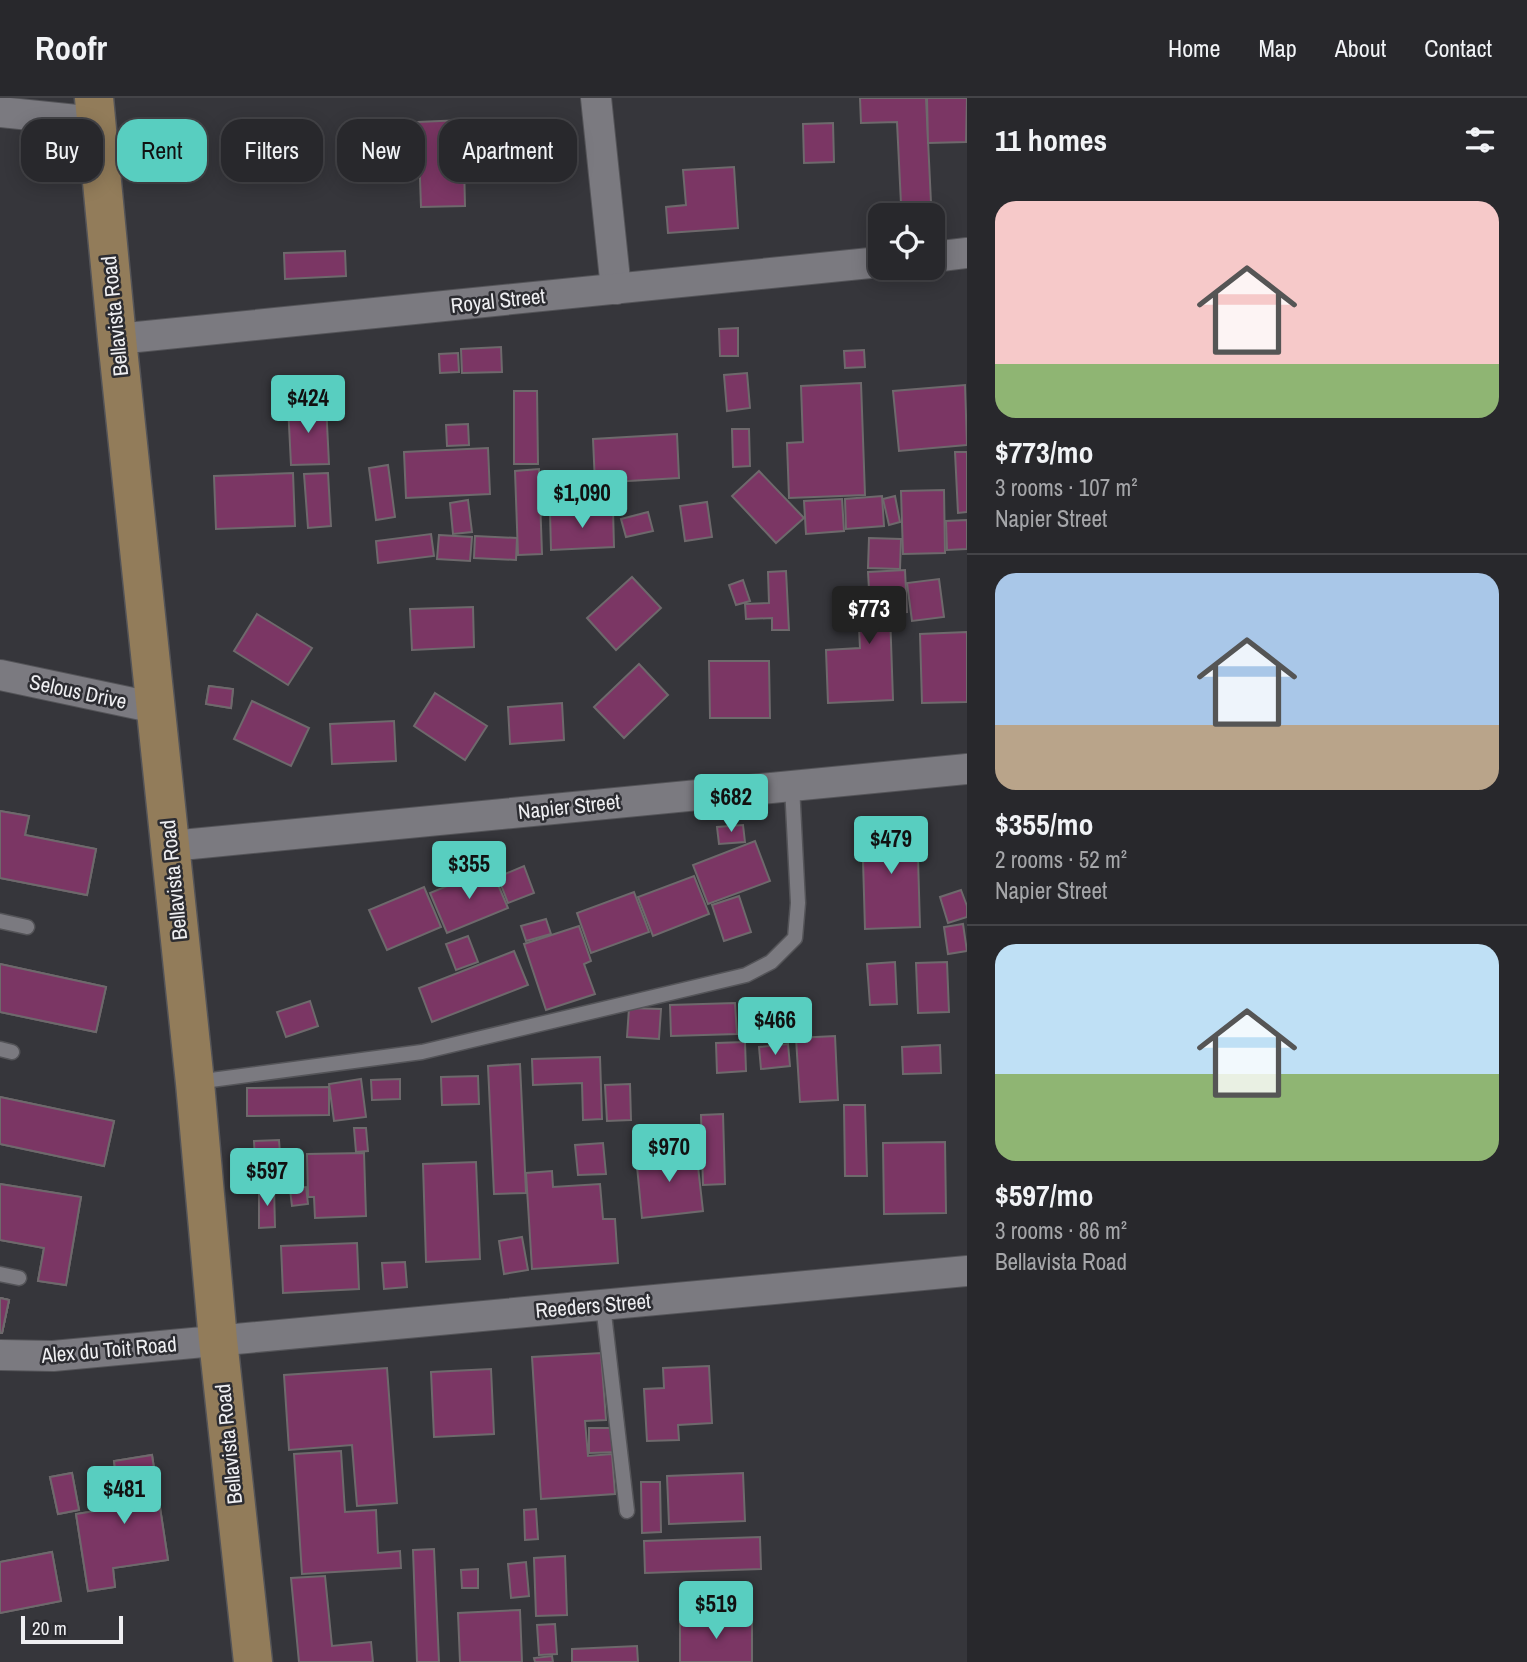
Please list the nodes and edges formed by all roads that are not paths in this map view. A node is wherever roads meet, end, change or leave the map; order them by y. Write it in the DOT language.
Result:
graph roads {
  1 [pos="596,98"];
  2 [pos="95,110"];
  3 [pos="0,112"];
  4 [pos="967,253"];
  5 [pos="945,256"];
  6 [pos="868,263"];
  7 [pos="616,289"];
  8 [pos="117,340"];
  9 [pos="0,675"];
  10 [pos="156,708"];
  11 [pos="967,769"];
  12 [pos="792,786"];
  13 [pos="171,846"];
  14 [pos="0,921"];
  15 [pos="27,927"];
  16 [pos="195,1083"];
  17 [pos="967,1271"];
  18 [pos="0,1274"];
  19 [pos="19,1278"];
  20 [pos="604,1305"];
  21 [pos="218,1340"];
  22 [pos="0,1355"];
  23 [pos="627,1511"];
  24 [pos="253,1662"];
  1 -- 7 [label="street"];
  2 -- 3 [label="street"];
  2 -- 8 [label="street, Bellavista Road"];
  4 -- 5 [label="street"];
  6 -- 7 [label="street, Royal Street"];
  7 -- 8 [label="street, Royal Street"];
  8 -- 10 [label="street, Bellavista Road"];
  9 -- 10 [label="street, Selous Drive"];
  10 -- 13 [label="street, Bellavista Road"];
  11 -- 12 [label="street, Napier Street"];
  12 -- 13 [label="street, Napier Street"];
  12 -- 16 [label="lane"];
  13 -- 16 [label="street, Bellavista Road"];
  14 -- 15 [label="lane"];
  16 -- 21 [label="street, Bellavista Road"];
  17 -- 20 [label="street, Reeders Street"];
  18 -- 19 [label="lane"];
  20 -- 21 [label="street, Reeders Street"];
  20 -- 23 [label="lane"];
  21 -- 22 [label="street, Alex du Toit Road"];
  21 -- 24 [label="street, Bellavista Road"];
}
